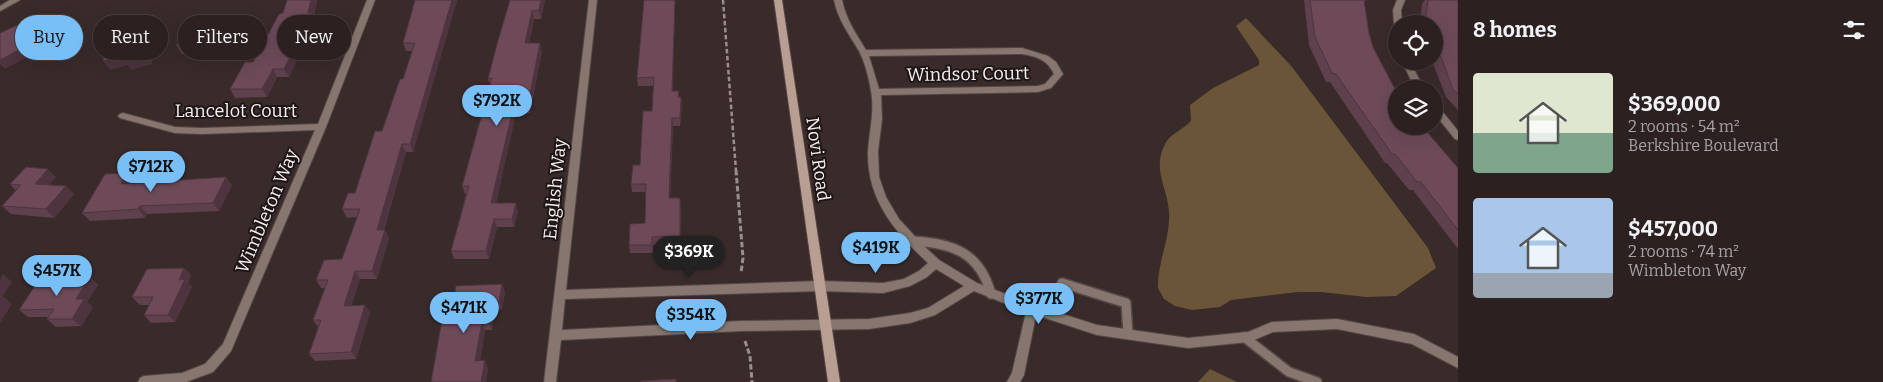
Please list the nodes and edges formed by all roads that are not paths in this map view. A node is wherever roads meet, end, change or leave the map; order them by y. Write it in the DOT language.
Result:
graph roads {
  1 [pos="16,0"];
  2 [pos="371,0"];
  3 [pos="593,0"];
  4 [pos="778,0"];
  5 [pos="838,0"];
  6 [pos="1401,0"];
  7 [pos="0,9"];
  8 [pos="1397,15"];
  9 [pos="864,53"];
  10 [pos="876,92"];
  11 [pos="123,116"];
  12 [pos="1443,118"];
  13 [pos="320,127"];
  14 [pos="1458,137"];
  15 [pos="913,241"];
  16 [pos="935,263"];
  17 [pos="820,286"];
  18 [pos="973,286"];
  19 [pos="991,294"];
  20 [pos="559,295"];
  21 [pos="1032,309"];
  22 [pos="1052,315"];
  23 [pos="826,326"];
  24 [pos="556,334"];
  25 [pos="1128,334"];
  26 [pos="1244,337"];
  27 [pos="1458,363"];
  28 [pos="144,382"];
  29 [pos="550,382"];
  30 [pos="834,382"];
  31 [pos="1013,382"];
  32 [pos="1317,382"];
  1 -- 7 [label="street"];
  2 -- 13 [label="street, Wimbleton Way"];
  3 -- 20 [label="street, English Way"];
  4 -- 17 [label="main road, Novi Road"];
  5 -- 9 [label="street"];
  6 -- 8 [label="street"];
  9 -- 10 [label="street"];
  9 -- 10 [label="street, Windsor Court"];
  10 -- 15 [label="street"];
  11 -- 13 [label="street, Lancelot Court"];
  12 -- 14 [label="street"];
  13 -- 28 [label="street, Wimbleton Way"];
  15 -- 16 [label="street"];
  15 -- 19 [label="lane"];
  16 -- 17 [label="street"];
  16 -- 18 [label="street"];
  17 -- 20 [label="street"];
  17 -- 23 [label="main road, Novi Road"];
  18 -- 19 [label="street"];
  18 -- 23 [label="street"];
  19 -- 21 [label="street"];
  20 -- 24 [label="street, English Way"];
  21 -- 22 [label="street"];
  21 -- 31 [label="street"];
  22 -- 25 [label="street"];
  22 -- 25 [label="lane"];
  23 -- 24 [label="street"];
  23 -- 30 [label="main road, Novi Road"];
  24 -- 29 [label="street, English Way"];
  25 -- 26 [label="street"];
  26 -- 27 [label="street"];
  26 -- 32 [label="lane"];
}
